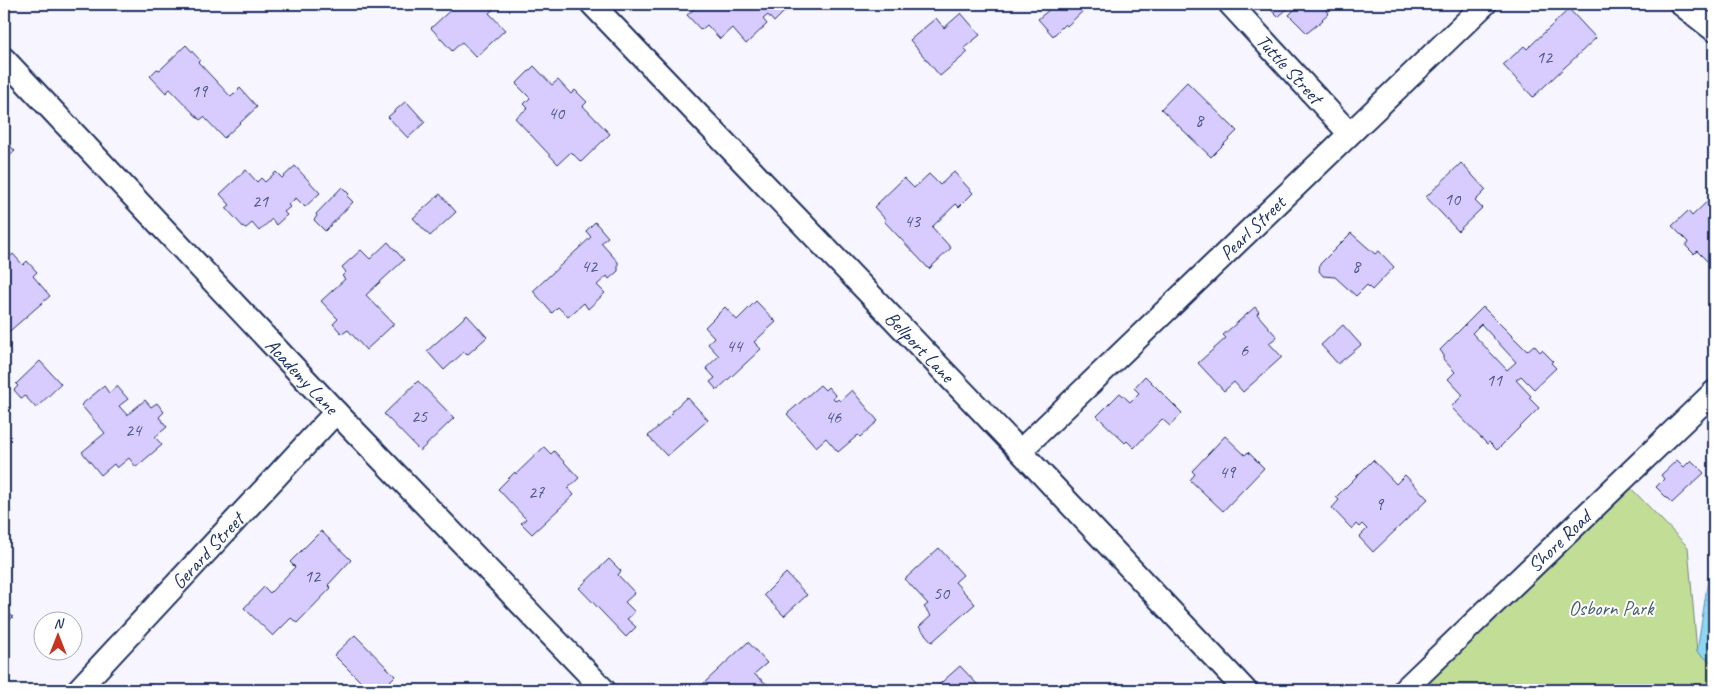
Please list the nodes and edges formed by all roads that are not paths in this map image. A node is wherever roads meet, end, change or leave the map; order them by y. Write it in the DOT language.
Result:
graph roads {
  1 [pos="592,4"];
  2 [pos="1230,4"];
  3 [pos="1485,4"];
  4 [pos="1682,4"];
  5 [pos="1714,30"];
  6 [pos="4,59"];
  7 [pos="1349,133"];
  8 [pos="1714,392"];
  9 [pos="336,412"];
  10 [pos="1020,451"];
  11 [pos="78,690"];
  12 [pos="604,690"];
  13 [pos="1245,690"];
  14 [pos="1404,690"];
  1 -- 10 [label="street, Bellport Lane"];
  2 -- 7 [label="street, Tuttle Street"];
  3 -- 7 [label="street, Pearl Street"];
  4 -- 5 [label="street"];
  6 -- 9 [label="street, Academy Lane"];
  7 -- 10 [label="street, Pearl Street"];
  8 -- 14 [label="street, Shore Road"];
  9 -- 11 [label="street, Gerard Street"];
  9 -- 12 [label="street, Academy Lane"];
  10 -- 13 [label="street, Bellport Lane"];
}
